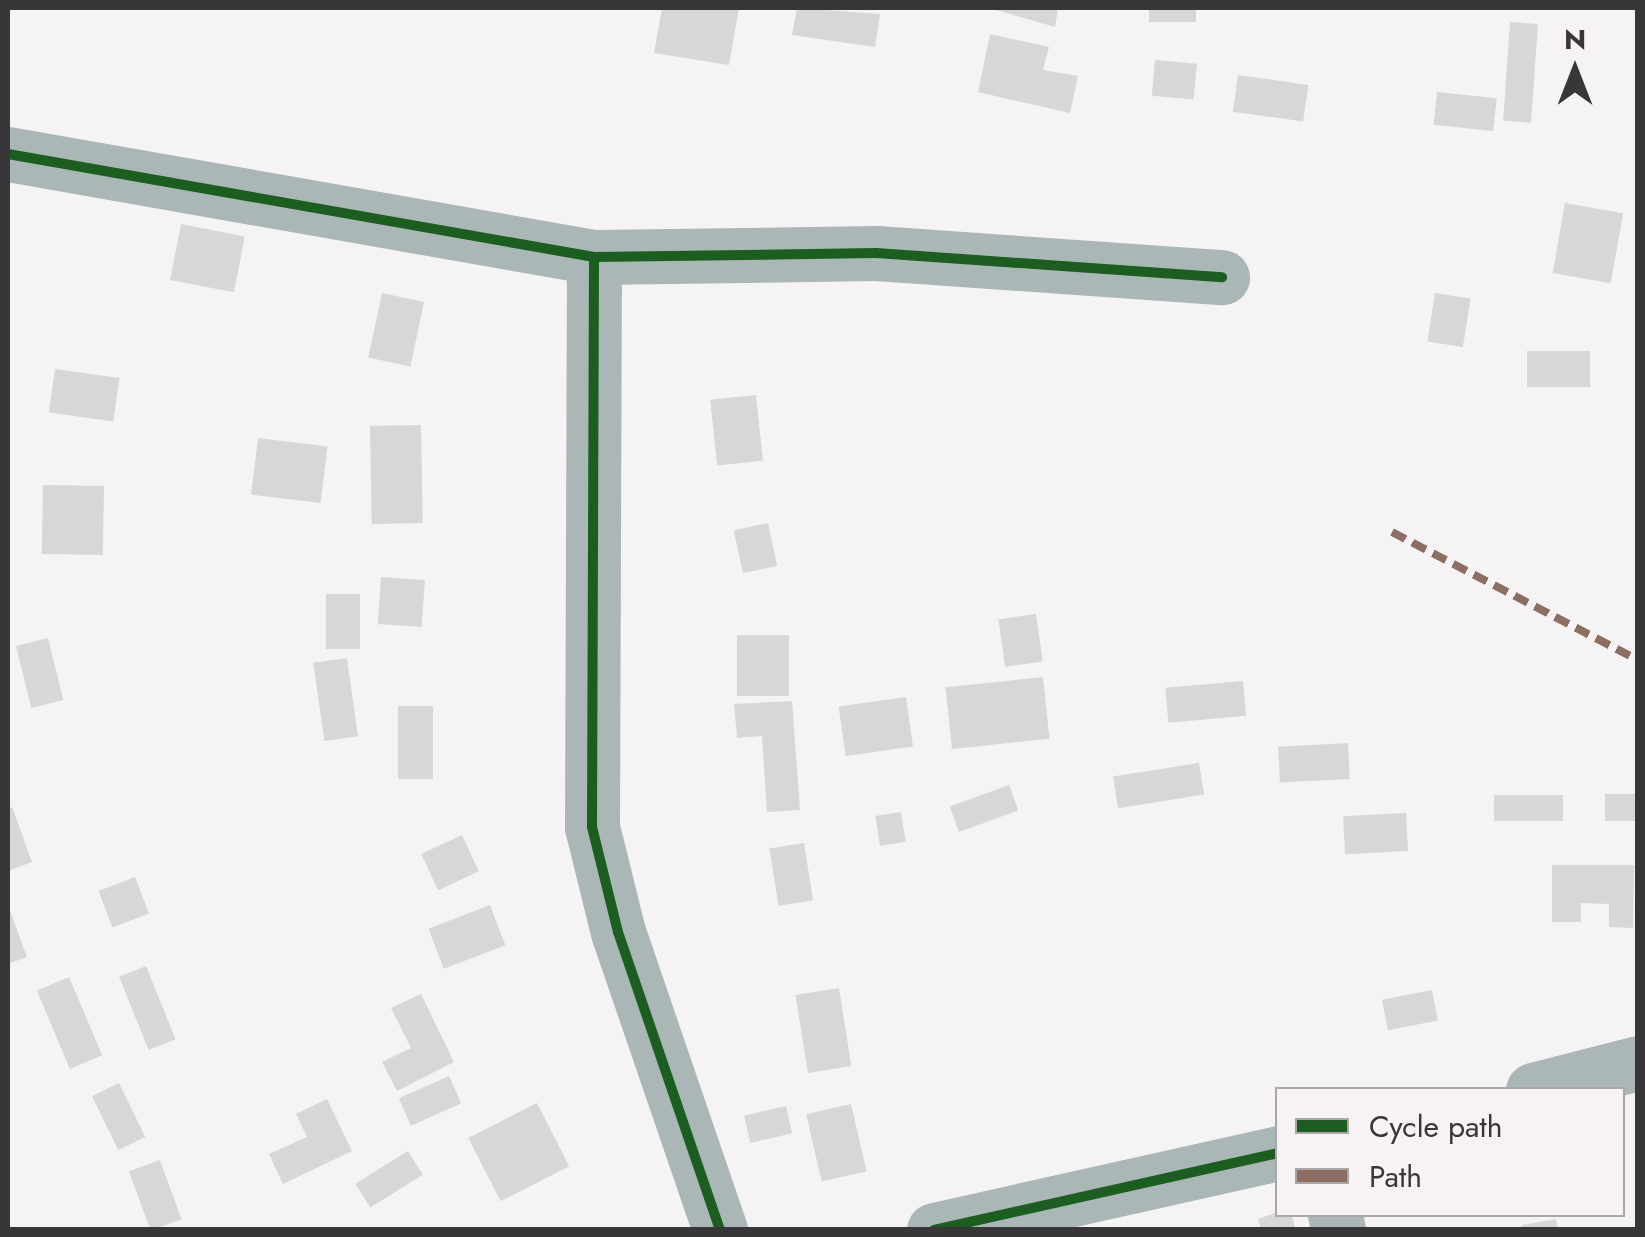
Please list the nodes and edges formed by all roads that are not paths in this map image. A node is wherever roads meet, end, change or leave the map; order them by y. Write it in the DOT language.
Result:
graph roads {
  1 [pos="8,154"];
  2 [pos="594,257"];
  3 [pos="1222,277"];
  4 [pos="1638,1063"];
  5 [pos="1545,1087"];
  6 [pos="1275,1154"];
  7 [pos="959,1227"];
  8 [pos="720,1230"];
  1 -- 2 [label="street"];
  2 -- 3 [label="street"];
  2 -- 8 [label="street"];
  4 -- 5 [label="street"];
  6 -- 7 [label="street"];
}
